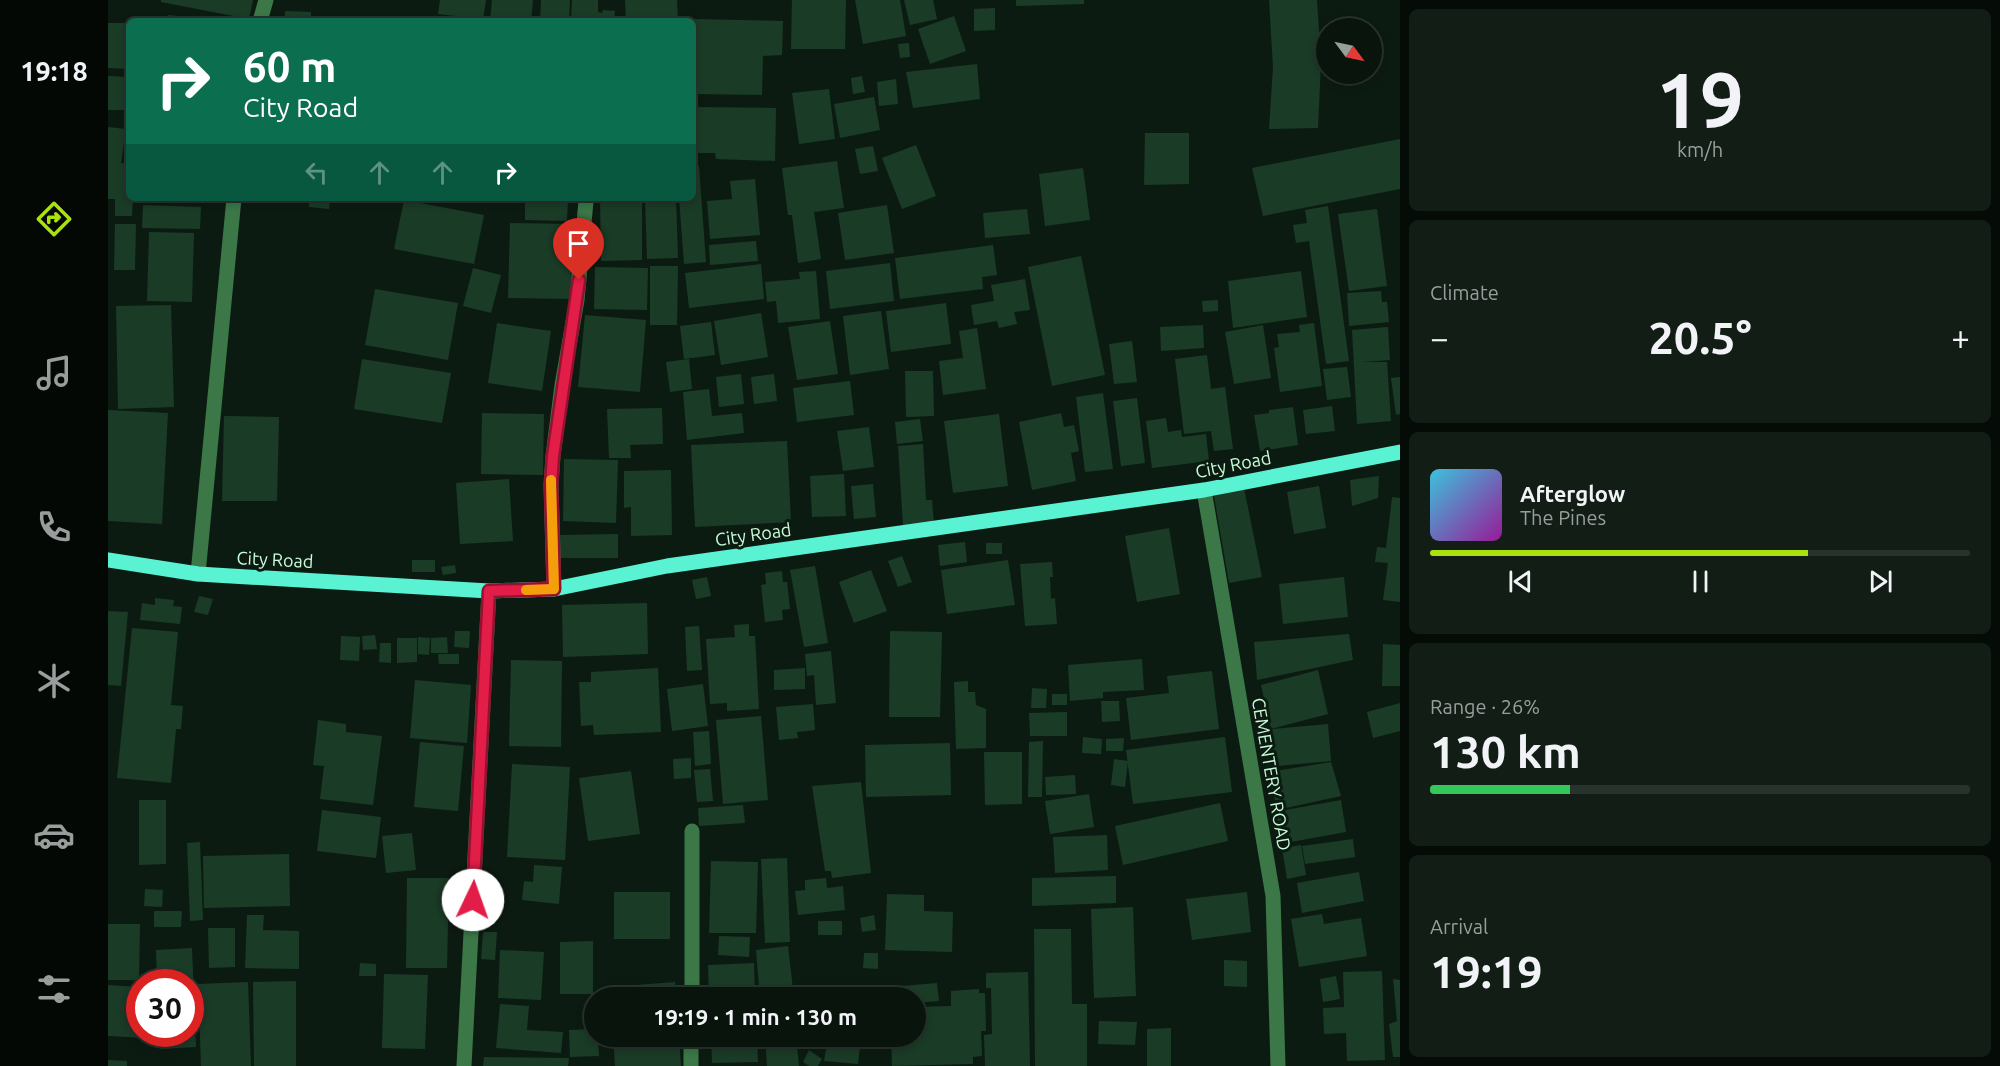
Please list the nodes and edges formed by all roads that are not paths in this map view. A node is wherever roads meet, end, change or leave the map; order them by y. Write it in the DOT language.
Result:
graph roads {
  1 [pos="266,0"];
  2 [pos="261,18"];
  3 [pos="234,201"];
  4 [pos="586,201"];
  5 [pos="1400,452"];
  6 [pos="1204,490"];
  7 [pos="108,560"];
  8 [pos="198,574"];
  9 [pos="554,589"];
  10 [pos="489,591"];
  11 [pos="692,831"];
  12 [pos="692,987"];
  13 [pos="691,1047"];
  14 [pos="464,1066"];
  15 [pos="691,1066"];
  16 [pos="1278,1066"];
  1 -- 2 [label="street"];
  3 -- 8 [label="street"];
  4 -- 9 [label="street"];
  5 -- 6 [label="main road, City Road"];
  6 -- 9 [label="main road, City Road"];
  6 -- 16 [label="street, CEMENTERY ROAD"];
  7 -- 8 [label="main road, City Road"];
  8 -- 10 [label="main road, City Road"];
  9 -- 10 [label="main road, City Road"];
  10 -- 14 [label="street"];
  11 -- 12 [label="street"];
  13 -- 15 [label="street"];
}
